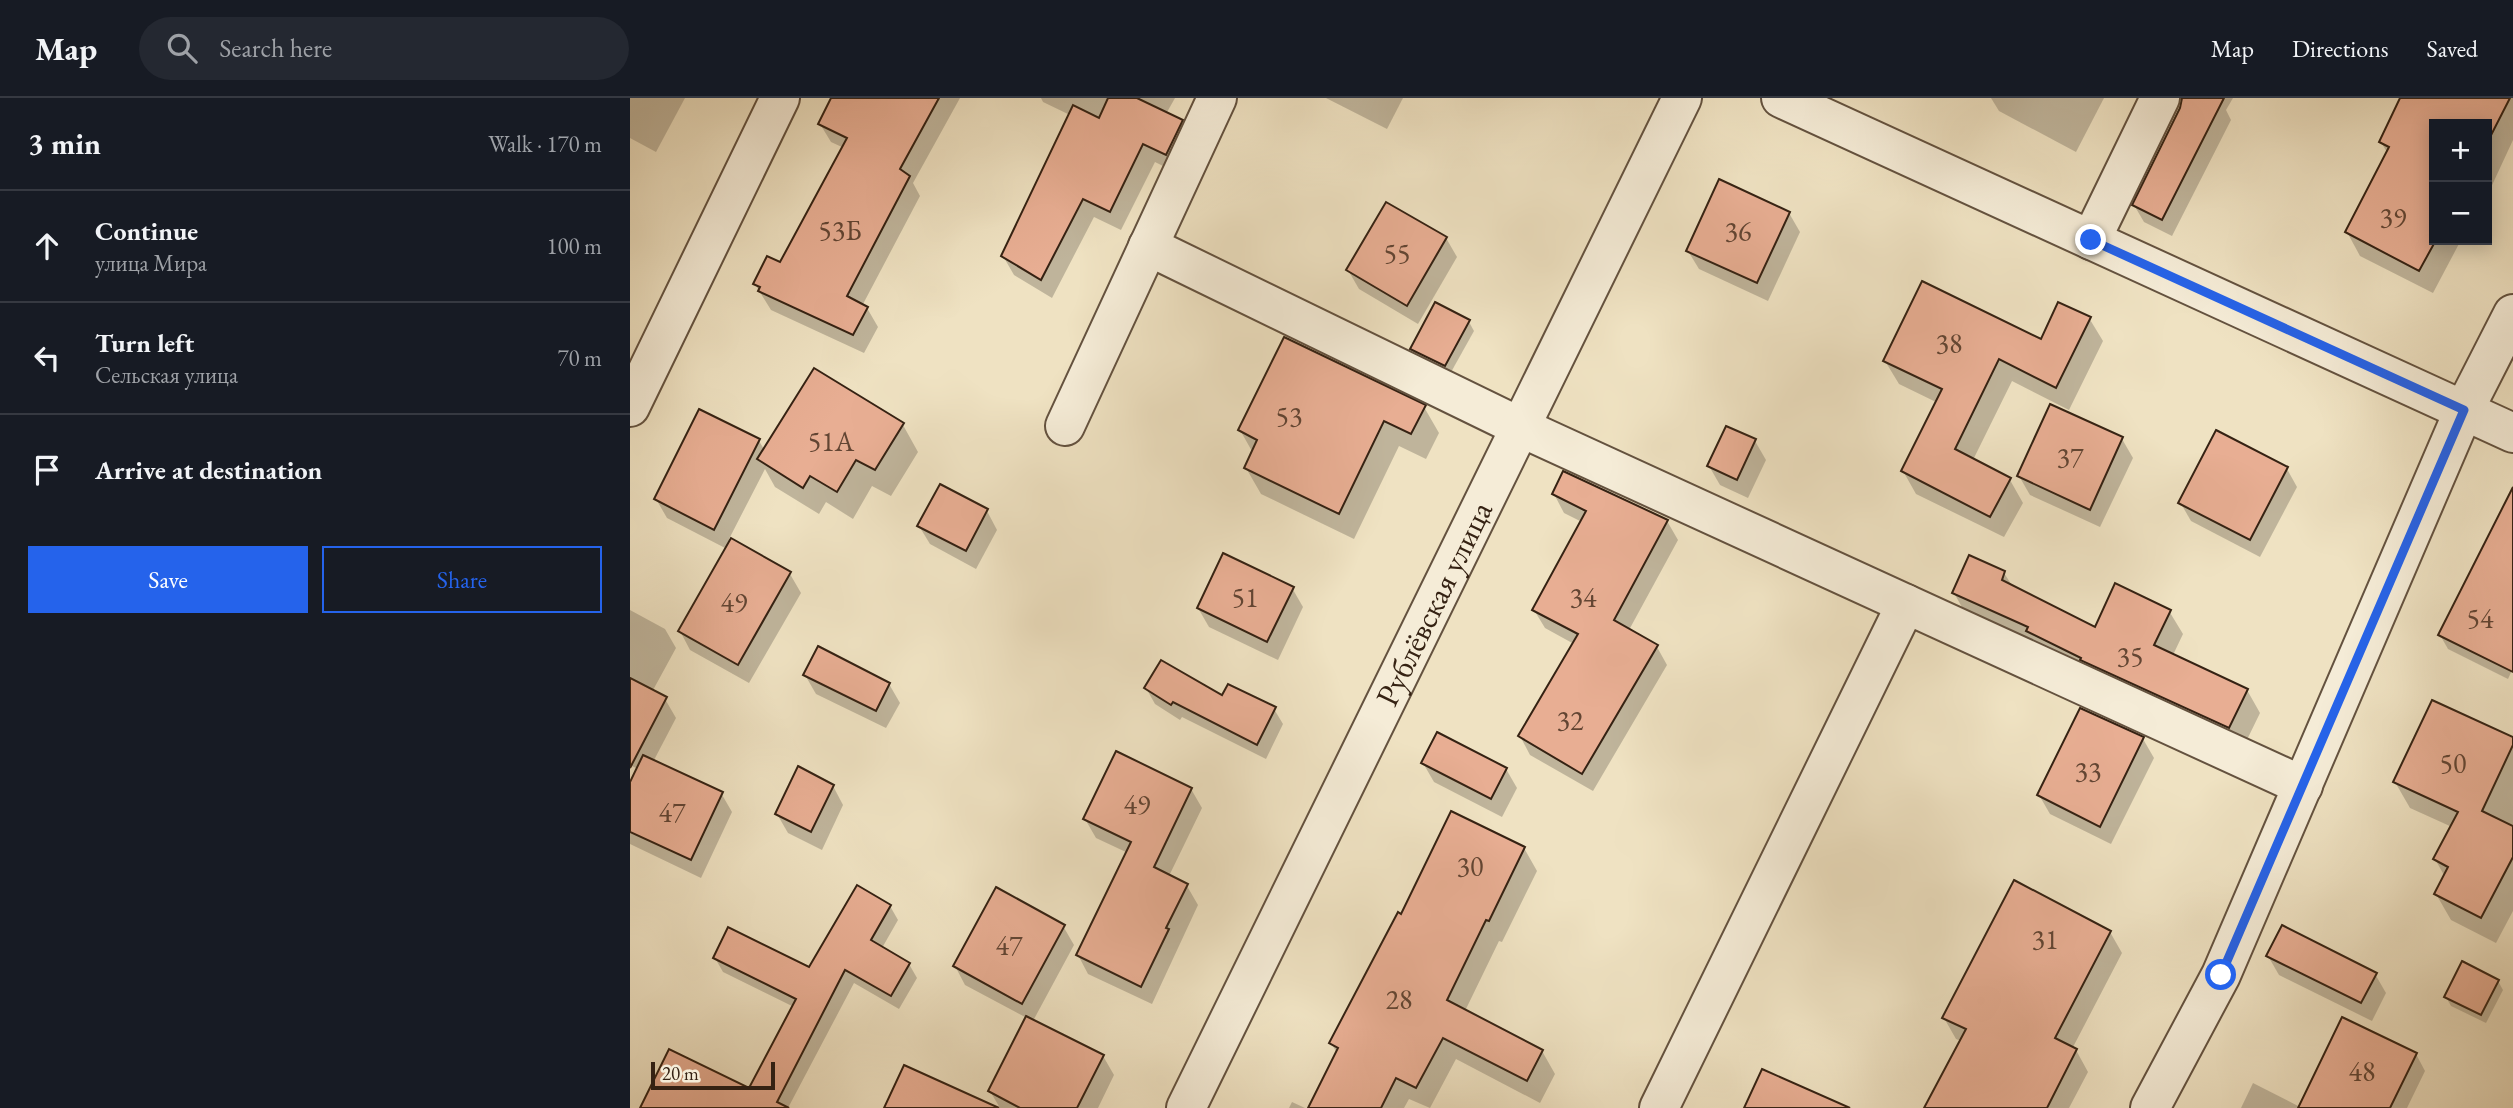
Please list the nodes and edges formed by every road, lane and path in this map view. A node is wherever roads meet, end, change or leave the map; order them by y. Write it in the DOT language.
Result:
graph roads {
  1 [pos="780,98"];
  2 [pos="1217,98"];
  3 [pos="1682,98"];
  4 [pos="1781,98"];
  5 [pos="2160,98"];
  6 [pos="2091,240"];
  7 [pos="1148,246"];
  8 [pos="2513,314"];
  9 [pos="630,407"];
  10 [pos="2464,410"];
  11 [pos="1065,426"];
  12 [pos="1520,428"];
  13 [pos="2513,433"];
  14 [pos="1906,604"];
  15 [pos="2303,786"];
  16 [pos="1186,1108"];
  17 [pos="1659,1108"];
  18 [pos="2150,1108"];
  1 -- 9 [label="street"];
  2 -- 7 [label="street"];
  3 -- 12 [label="street, Рублёвская улица"];
  4 -- 6 [label="street"];
  5 -- 6 [label="street"];
  6 -- 10 [label="street"];
  7 -- 11 [label="street"];
  7 -- 12 [label="street"];
  8 -- 10 [label="street"];
  10 -- 13 [label="street"];
  10 -- 15 [label="street"];
  12 -- 14 [label="street"];
  12 -- 16 [label="street, Рублёвская улица"];
  14 -- 15 [label="street"];
  14 -- 17 [label="street"];
  15 -- 18 [label="street"];
}
